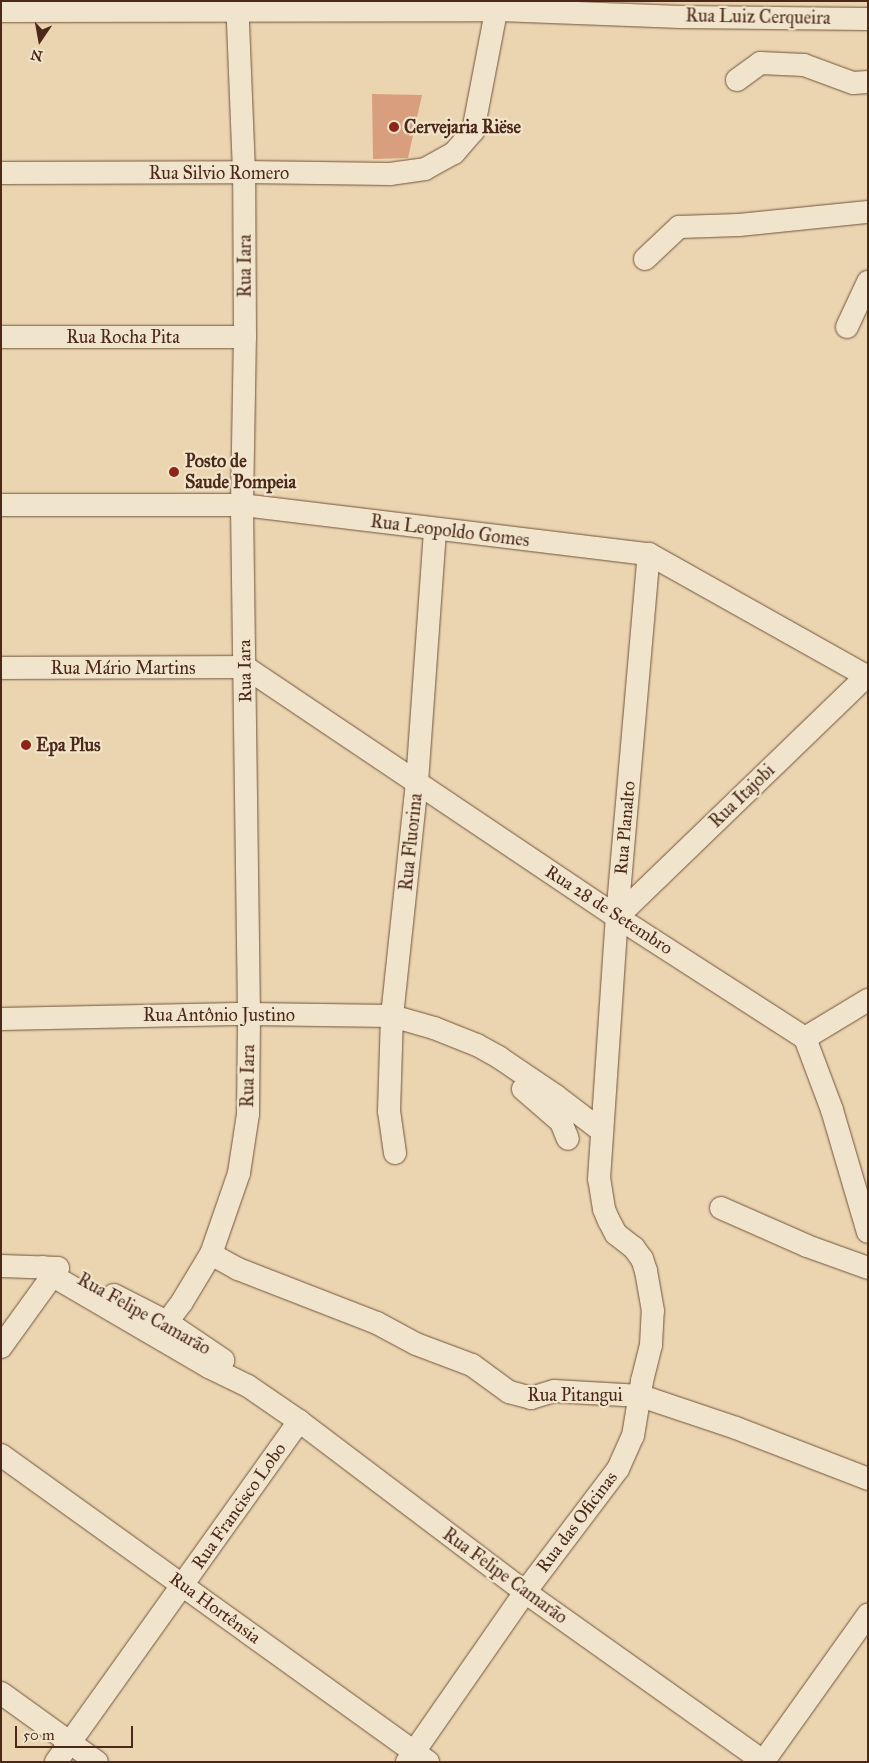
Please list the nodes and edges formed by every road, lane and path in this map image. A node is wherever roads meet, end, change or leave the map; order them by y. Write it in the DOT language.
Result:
graph roads {
  1 [pos="237,5"];
  2 [pos="498,6"];
  3 [pos="682,9"];
  4 [pos="1,11"];
  5 [pos="868,18"];
  6 [pos="736,80"];
  7 [pos="868,82"];
  8 [pos="244,172"];
  9 [pos="1,174"];
  10 [pos="868,212"];
  11 [pos="645,259"];
  12 [pos="868,282"];
  13 [pos="847,327"];
  14 [pos="1,337"];
  15 [pos="245,337"];
  16 [pos="1,505"];
  17 [pos="242,505"];
  18 [pos="436,530"];
  19 [pos="648,554"];
  20 [pos="245,667"];
  21 [pos="1,668"];
  22 [pos="867,676"];
  23 [pos="417,782"];
  24 [pos="617,916"];
  25 [pos="868,1000"];
  26 [pos="249,1014"];
  27 [pos="392,1016"];
  28 [pos="1,1019"];
  29 [pos="434,1028"];
  30 [pos="805,1038"];
  31 [pos="602,1131"];
  32 [pos="568,1139"];
  33 [pos="395,1153"];
  34 [pos="720,1208"];
  35 [pos="868,1232"];
  36 [pos="211,1254"];
  37 [pos="1,1266"];
  38 [pos="868,1268"];
  39 [pos="51,1270"];
  40 [pos="167,1322"];
  41 [pos="1,1347"];
  42 [pos="248,1386"];
  43 [pos="641,1396"];
  44 [pos="299,1421"];
  45 [pos="1,1455"];
  46 [pos="868,1479"];
  47 [pos="183,1585"];
  48 [pos="525,1592"];
  49 [pos="868,1615"];
  50 [pos="860,1640"];
  51 [pos="1,1693"];
  52 [pos="70,1742"];
  53 [pos="417,1758"];
  54 [pos="56,1762"];
  55 [pos="97,1762"];
  56 [pos="763,1762"];
  1 -- 2 [label="street, Rua Luiz Cerqueira"];
  1 -- 4 [label="street, Rua Luiz Cerqueira"];
  1 -- 8 [label="street, Rua Iara"];
  2 -- 3 [label="street, Rua Luiz Cerqueira"];
  2 -- 8 [label="street, Rua Silvio Romero"];
  3 -- 5 [label="street, Rua Luiz Cerqueira"];
  6 -- 7 [label="street"];
  8 -- 9 [label="street, Rua Silvio Romero"];
  8 -- 15 [label="street, Rua Iara"];
  10 -- 11 [label="street"];
  12 -- 13 [label="street"];
  14 -- 15 [label="street, Rua Rocha Pita"];
  15 -- 17 [label="street, Rua Iara"];
  16 -- 17 [label="street, Rua Leopoldo Gomes"];
  17 -- 18 [label="street, Rua Leopoldo Gomes"];
  17 -- 20 [label="street, Rua Iara"];
  18 -- 19 [label="street, Rua Leopoldo Gomes"];
  18 -- 23 [label="street, Rua Fluorina"];
  19 -- 22 [label="street, Rua Leopoldo Gomes"];
  19 -- 24 [label="street, Rua Planalto"];
  20 -- 21 [label="street, Rua Mário Martins"];
  20 -- 23 [label="street, Rua 28 de Setembro"];
  20 -- 26 [label="street, Rua Iara"];
  22 -- 24 [label="street, Rua Itajobi"];
  23 -- 24 [label="street, Rua 28 de Setembro"];
  23 -- 27 [label="street, Rua Fluorina"];
  24 -- 30 [label="street, Rua 28 de Setembro"];
  24 -- 31 [label="street, Rua Planalto"];
  25 -- 30 [label="street"];
  26 -- 27 [label="street, Rua Antônio Justino"];
  26 -- 28 [label="street, Rua Antônio Justino"];
  26 -- 36 [label="street, Rua Iara"];
  27 -- 29 [label="street, Rua Antônio Justino"];
  27 -- 33 [label="street, Rua Fluorina"];
  29 -- 31 [label="street, Rua Antônio Justino"];
  29 -- 32 [label="street, Rua Antônio Justino"];
  30 -- 35 [label="street"];
  31 -- 43 [label="street"];
  34 -- 38 [label="street"];
  36 -- 40 [label="street, Rua Iara"];
  36 -- 43 [label="street, Rua Pitangui"];
  37 -- 39 [label="street"];
  39 -- 40 [label="street, Rua Felipe Camarão"];
  39 -- 41 [label="street"];
  39 -- 42 [label="street, Rua Felipe Camarão"];
  40 -- 42 [label="street, Rua Felipe Camarão"];
  42 -- 44 [label="street, Rua Felipe Camarão"];
  43 -- 46 [label="street, Rua Pitangui"];
  43 -- 48 [label="street, Rua das Oficinas"];
  44 -- 47 [label="street, Rua Francisco Lobo"];
  44 -- 48 [label="street, Rua Felipe Camarão"];
  45 -- 47 [label="street, Rua Hortênsia"];
  47 -- 52 [label="street, Rua Francisco Lobo"];
  47 -- 53 [label="street, Rua Hortênsia"];
  48 -- 53 [label="street, Rua das Oficinas"];
  48 -- 56 [label="street, Rua Felipe Camarão"];
  49 -- 50 [label="street"];
  50 -- 56 [label="street"];
  51 -- 52 [label="street"];
  52 -- 54 [label="street, Rua Francisco Lobo"];
  52 -- 55 [label="street"];
}
